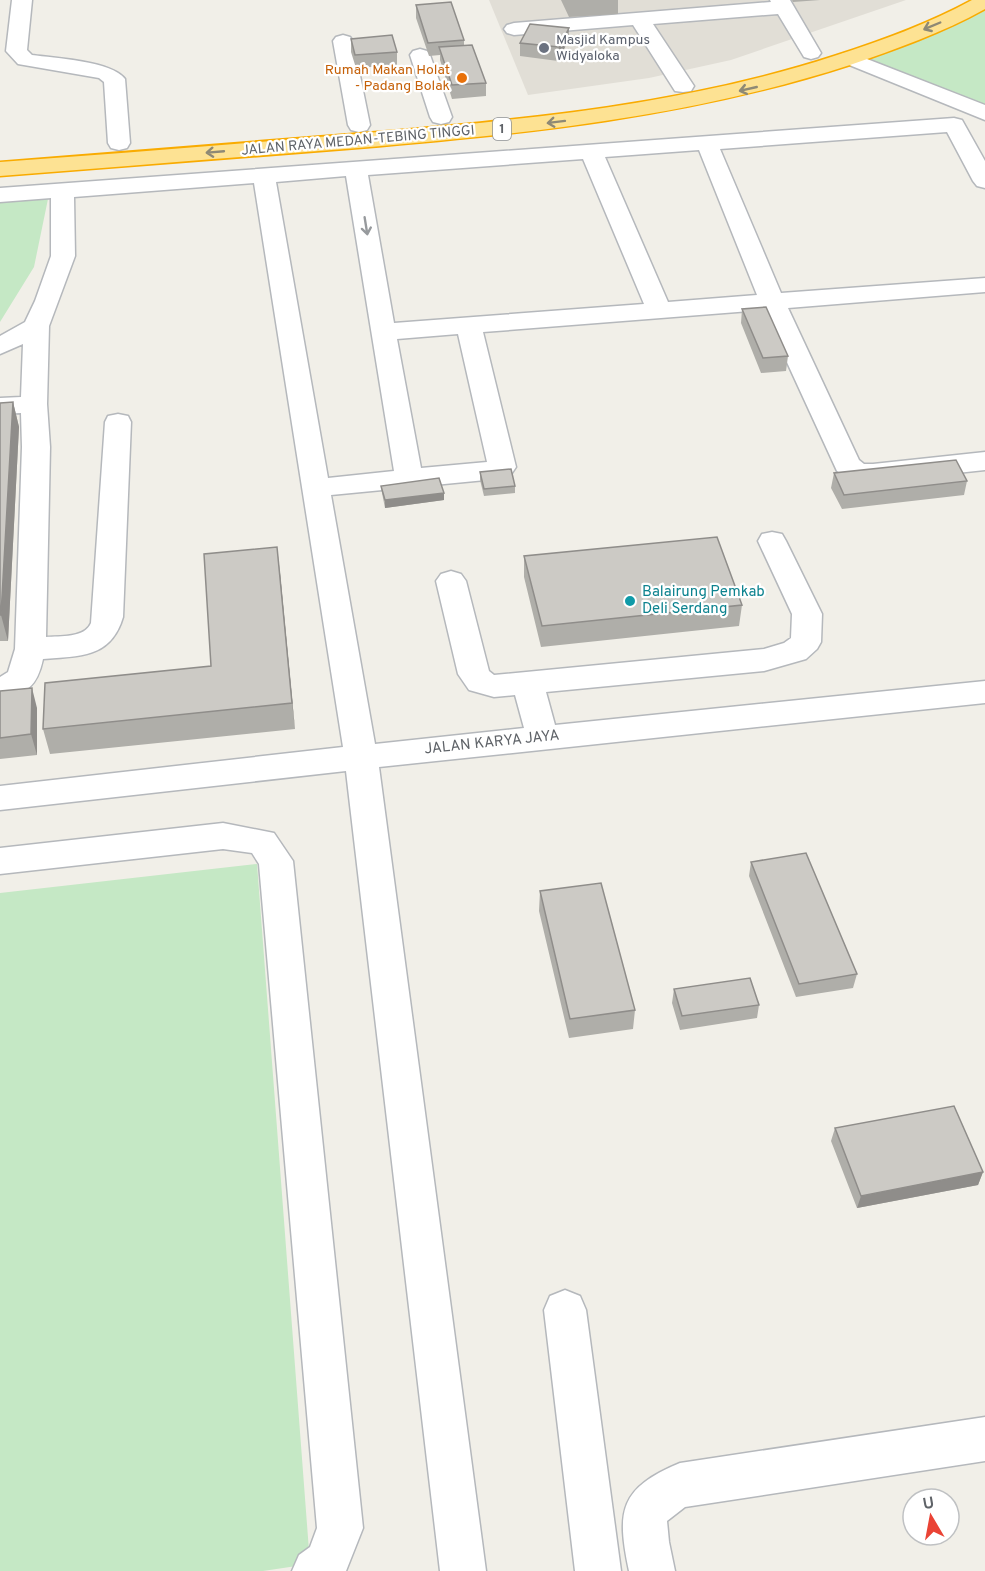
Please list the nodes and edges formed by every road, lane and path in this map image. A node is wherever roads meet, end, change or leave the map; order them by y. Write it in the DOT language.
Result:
graph roads {
  1 [pos="22,0"];
  2 [pos="949,0"];
  3 [pos="985,1"];
  4 [pos="782,4"];
  5 [pos="640,20"];
  6 [pos="514,29"];
  7 [pos="344,41"];
  8 [pos="811,53"];
  9 [pos="420,55"];
  10 [pos="849,58"];
  11 [pos="684,86"];
  12 [pos="985,113"];
  13 [pos="441,117"];
  14 [pos="985,118"];
  15 [pos="359,125"];
  16 [pos="954,125"];
  17 [pos="119,143"];
  18 [pos="707,143"];
  19 [pos="591,152"];
  20 [pos="0,153"];
  21 [pos="356,169"];
  22 [pos="0,170"];
  23 [pos="264,176"];
  24 [pos="985,181"];
  25 [pos="62,191"];
  26 [pos="0,195"];
  27 [pos="985,285"];
  28 [pos="773,302"];
  29 [pos="659,311"];
  30 [pos="36,326"];
  31 [pos="469,326"];
  32 [pos="383,332"];
  33 [pos="0,346"];
  34 [pos="34,404"];
  35 [pos="0,406"];
  36 [pos="118,422"];
  37 [pos="985,461"];
  38 [pos="409,478"];
  39 [pos="317,488"];
  40 [pos="772,542"];
  41 [pos="451,581"];
  42 [pos="30,648"];
  43 [pos="528,682"];
  44 [pos="0,688"];
  45 [pos="985,692"];
  46 [pos="542,738"];
  47 [pos="361,757"];
  48 [pos="0,798"];
  49 [pos="0,861"];
  50 [pos="565,1310"];
  51 [pos="985,1439"];
  52 [pos="315,1571"];
  53 [pos="463,1571"];
  54 [pos="598,1571"];
  55 [pos="652,1571"];
  1 -- 17 [label="street"];
  2 -- 8 [label="highway, JALAN RAYA MEDAN-TEBING TINGGI / 1"];
  3 -- 10 [label="highway, JALAN RAYA MEDAN-TEBING TINGGI / 1, one-way"];
  4 -- 5 [label="street"];
  4 -- 8 [label="street"];
  5 -- 6 [label="street"];
  5 -- 11 [label="street"];
  7 -- 15 [label="street"];
  8 -- 11 [label="highway, JALAN RAYA MEDAN-TEBING TINGGI / 1"];
  9 -- 13 [label="street"];
  10 -- 12 [label="street"];
  10 -- 22 [label="highway, JALAN RAYA MEDAN-TEBING TINGGI / 1, one-way"];
  11 -- 13 [label="highway, JALAN RAYA MEDAN-TEBING TINGGI / 1"];
  13 -- 15 [label="highway, JALAN RAYA MEDAN-TEBING TINGGI / 1"];
  14 -- 16 [label="street"];
  15 -- 17 [label="highway, JALAN RAYA MEDAN-TEBING TINGGI / 1"];
  16 -- 18 [label="street"];
  16 -- 24 [label="street"];
  17 -- 20 [label="highway, JALAN RAYA MEDAN-TEBING TINGGI / 1"];
  18 -- 19 [label="street"];
  18 -- 28 [label="street"];
  19 -- 21 [label="street"];
  19 -- 29 [label="street"];
  21 -- 23 [label="street"];
  21 -- 32 [label="street, one-way"];
  23 -- 25 [label="street"];
  23 -- 39 [label="street"];
  25 -- 26 [label="street"];
  25 -- 30 [label="street"];
  27 -- 28 [label="street"];
  28 -- 29 [label="street"];
  28 -- 37 [label="street"];
  29 -- 31 [label="street"];
  30 -- 33 [label="street"];
  30 -- 34 [label="street"];
  31 -- 32 [label="street"];
  31 -- 38 [label="street"];
  32 -- 38 [label="street"];
  34 -- 35 [label="street"];
  34 -- 42 [label="street"];
  36 -- 42 [label="street"];
  38 -- 39 [label="street"];
  39 -- 47 [label="street"];
  40 -- 43 [label="street"];
  41 -- 43 [label="street"];
  42 -- 44 [label="street"];
  43 -- 46 [label="street"];
  45 -- 46 [label="street, JALAN KARYA JAYA"];
  46 -- 47 [label="street, JALAN KARYA JAYA"];
  47 -- 48 [label="street, JALAN KARYA JAYA"];
  47 -- 53 [label="street"];
  49 -- 52 [label="street"];
  50 -- 54 [label="street"];
  51 -- 55 [label="street"];
}
